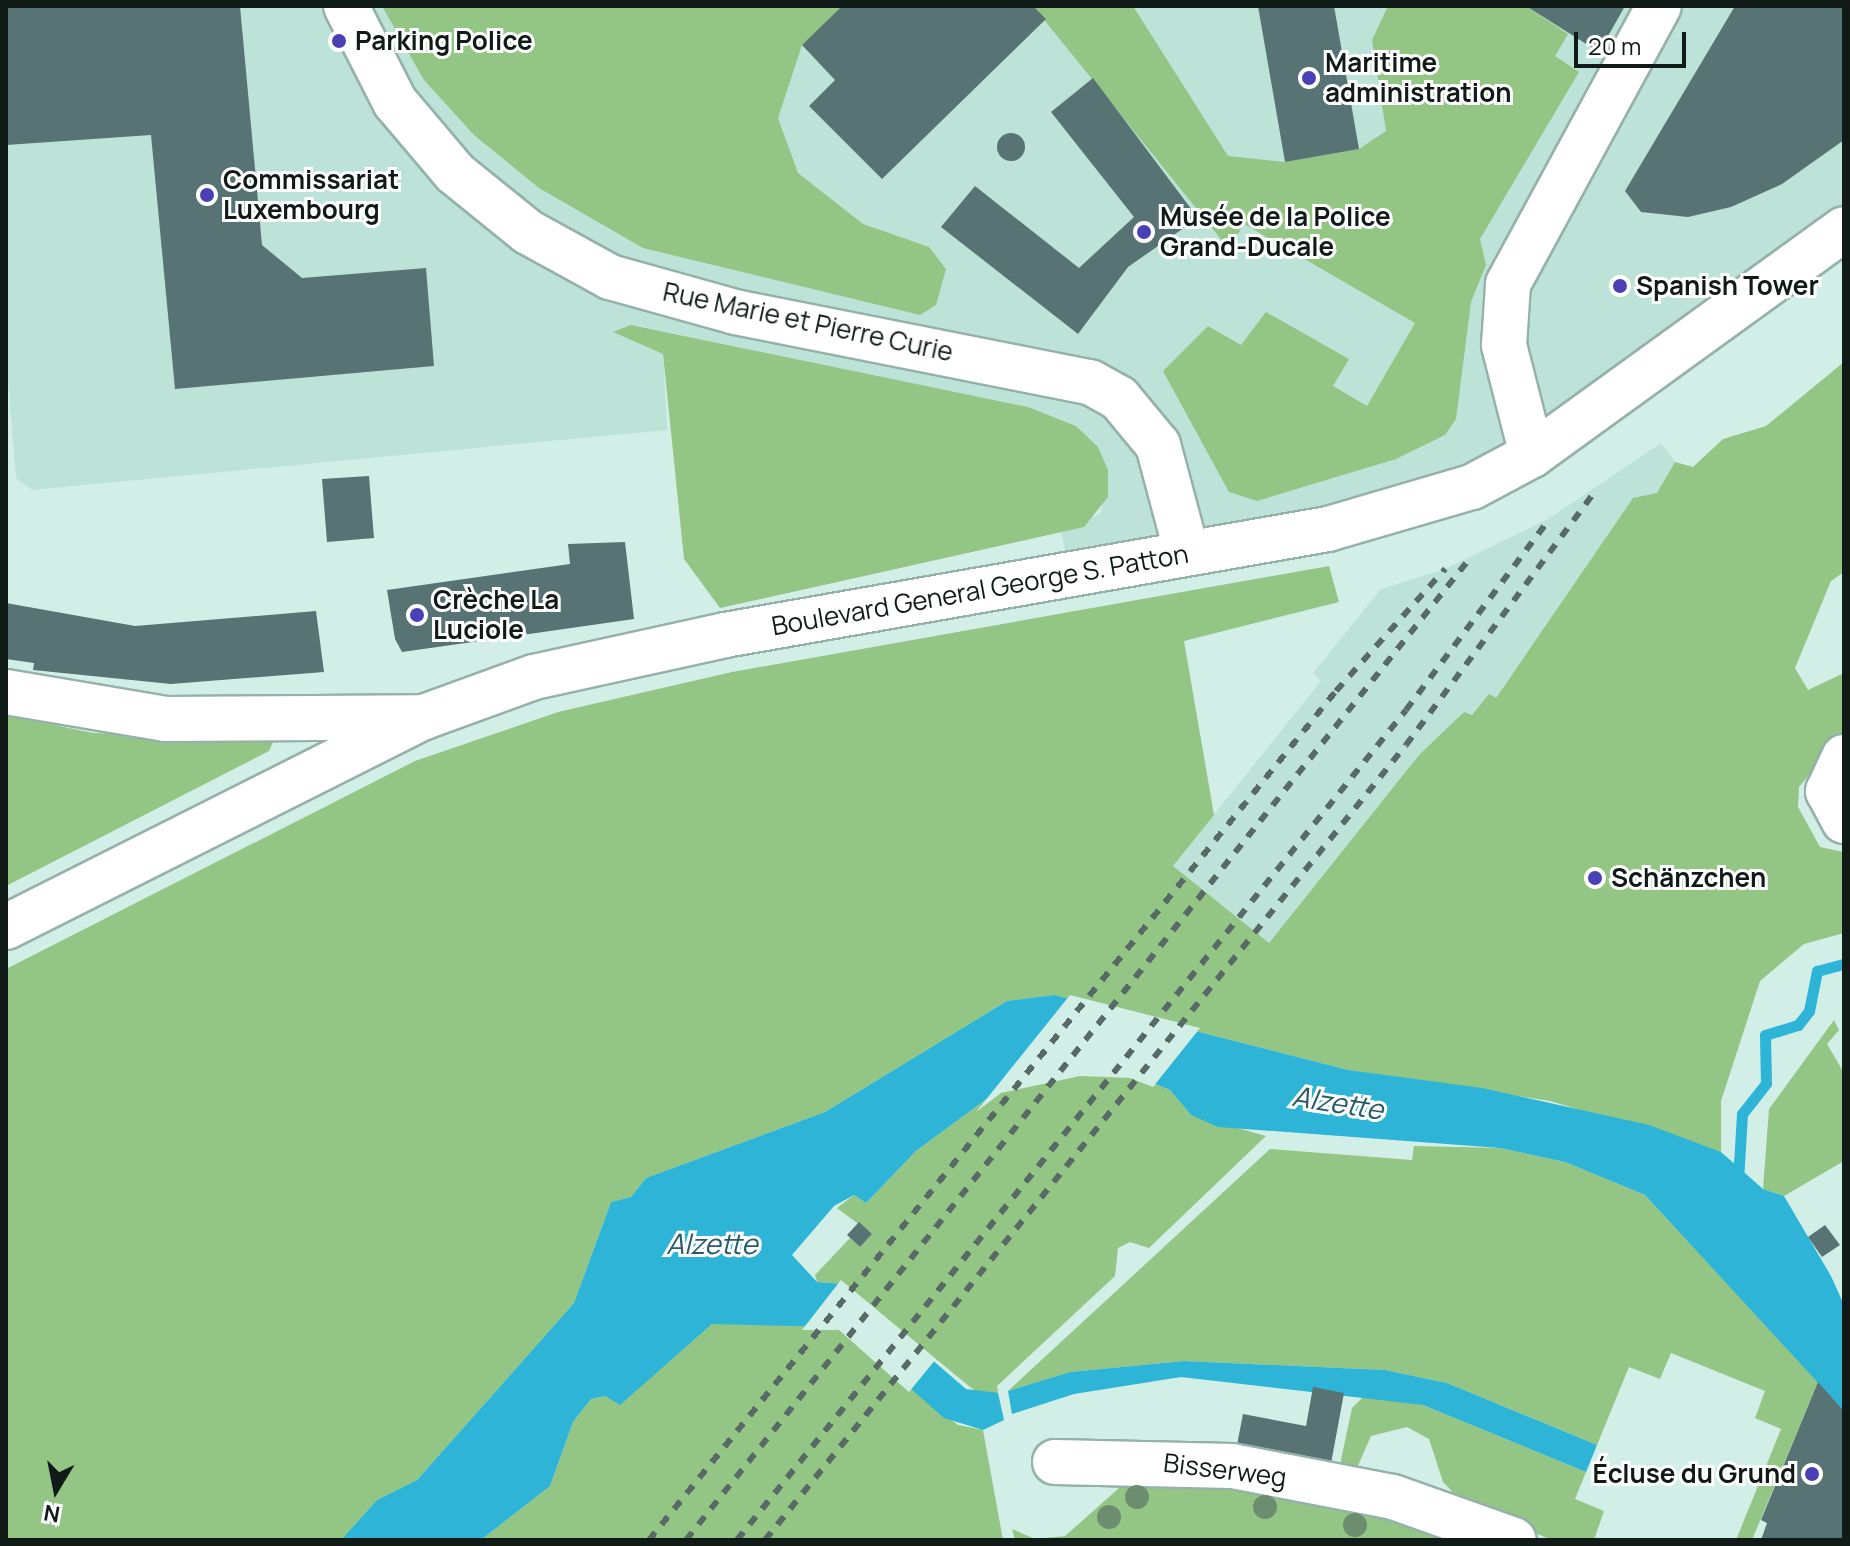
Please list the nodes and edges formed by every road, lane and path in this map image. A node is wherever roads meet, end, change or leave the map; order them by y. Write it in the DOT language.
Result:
graph roads {
  1 [pos="346,6"];
  2 [pos="1659,6"];
  3 [pos="1844,229"];
  4 [pos="1532,455"];
  5 [pos="1187,553"];
  6 [pos="6,692"];
  7 [pos="424,717"];
  8 [pos="1844,757"];
  9 [pos="1844,821"];
  10 [pos="6,927"];
  11 [pos="1055,1462"];
  12 [pos="1514,1540"];
  1 -- 5 [label="main road, Rue Marie et Pierre Curie"];
  2 -- 4 [label="main road"];
  3 -- 4 [label="main road, Boulevard General George S. Patton"];
  4 -- 5 [label="main road, Boulevard General George S. Patton"];
  5 -- 7 [label="main road, Boulevard General George S. Patton"];
  6 -- 7 [label="main road, Boulevard General George S. Patton"];
  7 -- 10 [label="main road, Boulevard General George S. Patton"];
  8 -- 9 [label="main road"];
  11 -- 12 [label="main road, Bisserweg"];
}
